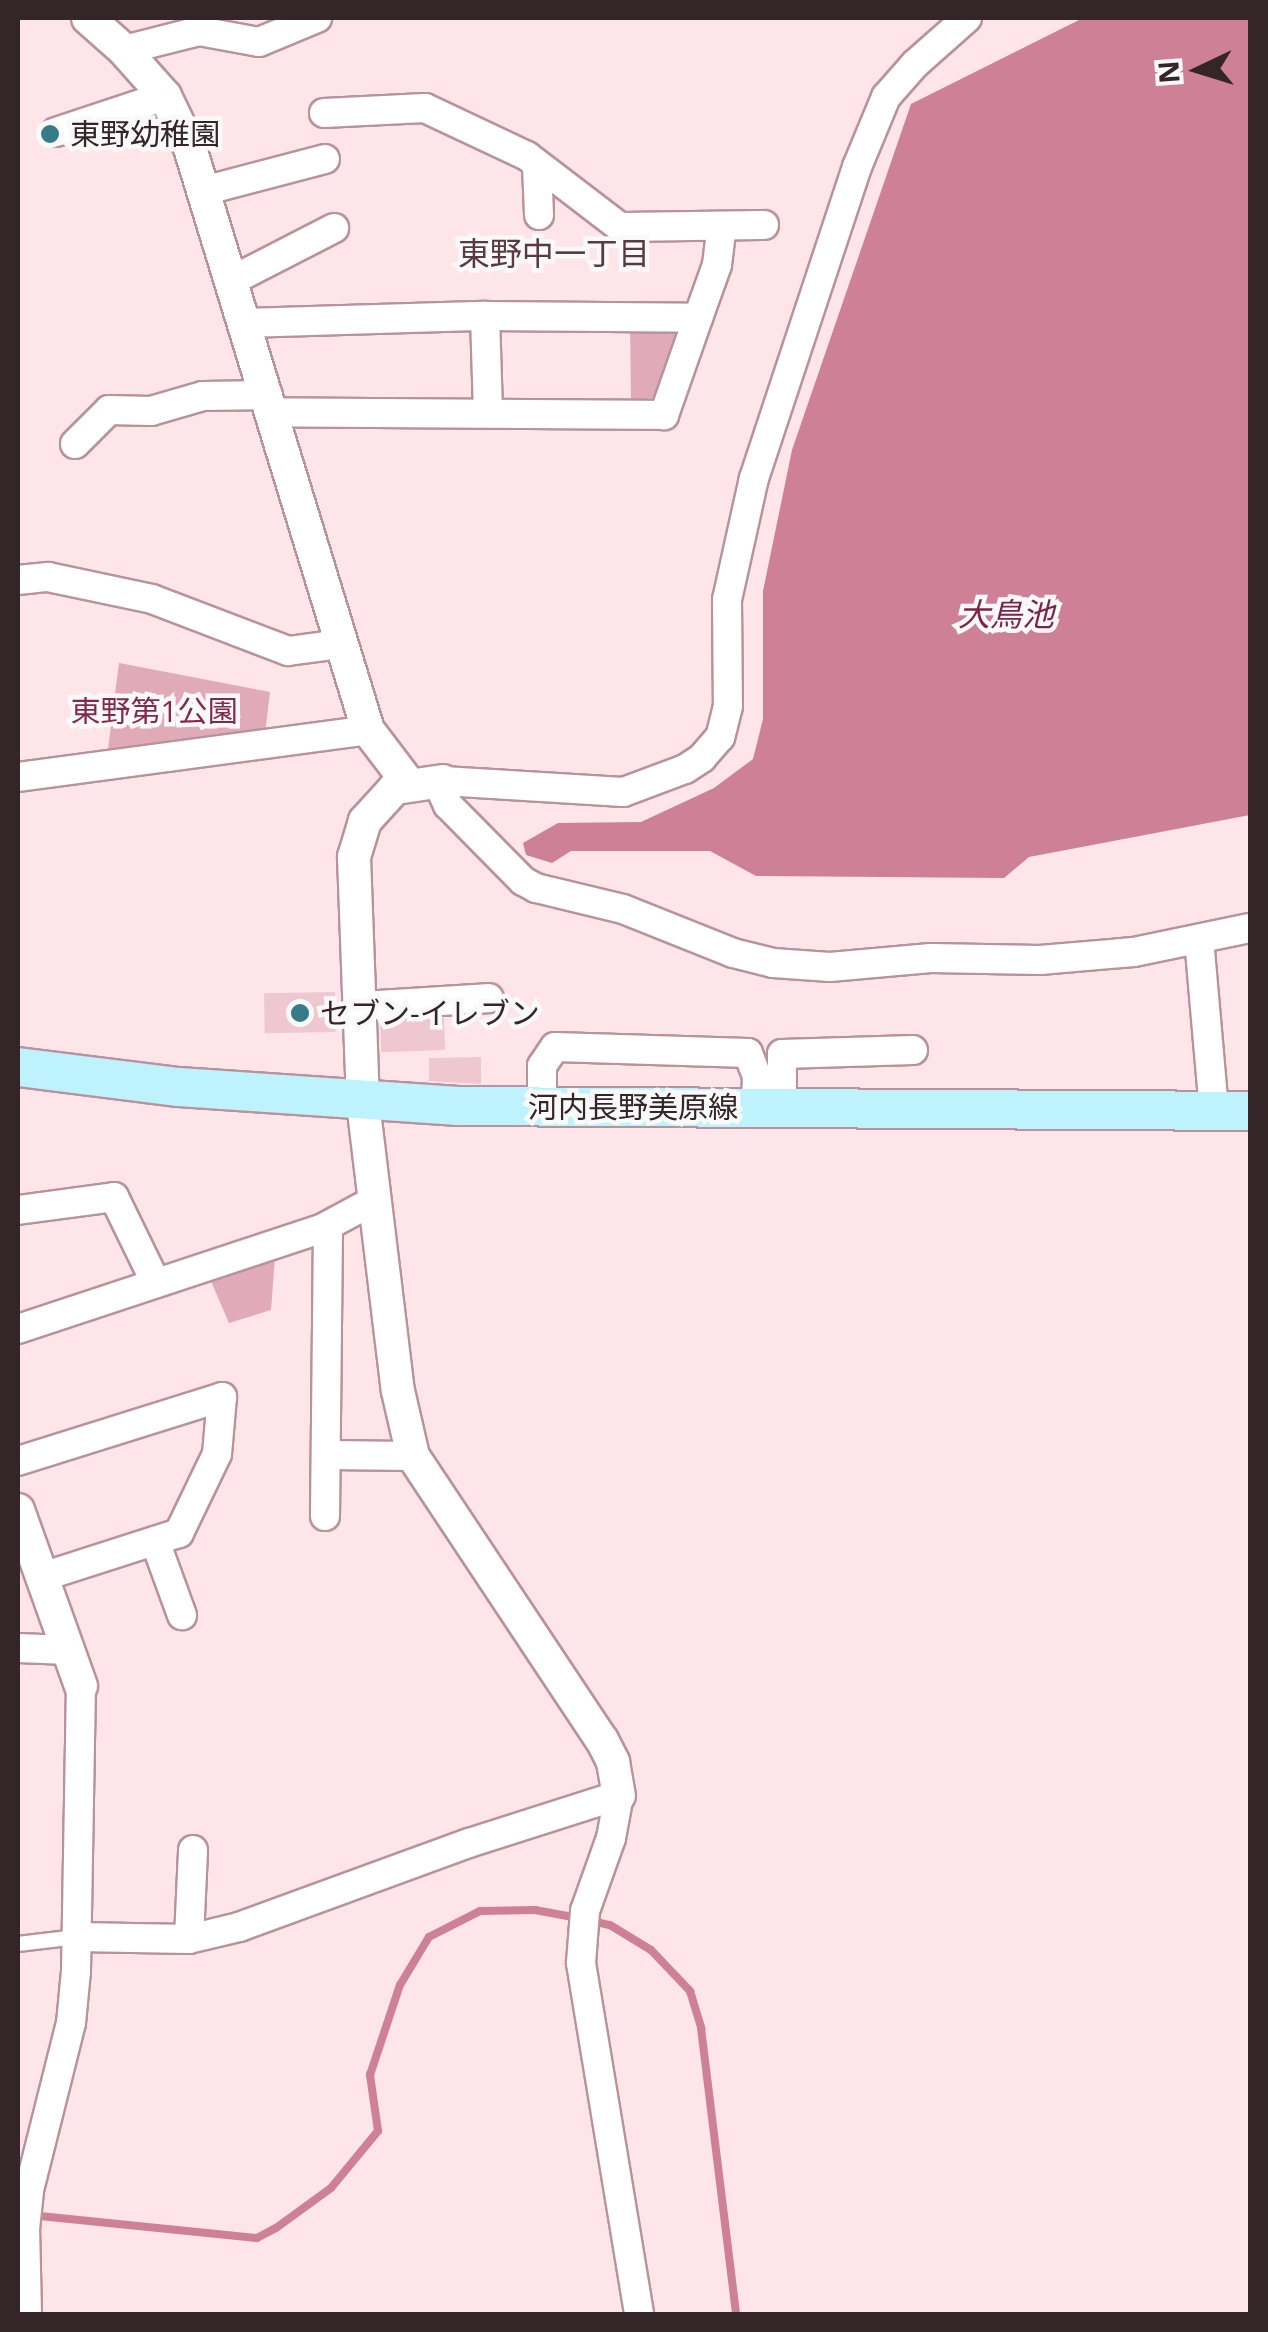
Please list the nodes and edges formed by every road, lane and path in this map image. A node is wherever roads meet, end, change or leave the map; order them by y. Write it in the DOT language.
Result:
graph roads {
  1 [pos="88,18"];
  2 [pos="317,18"];
  3 [pos="967,18"];
  4 [pos="124,50"];
  5 [pos="165,96"];
  6 [pos="324,113"];
  7 [pos="56,132"];
  8 [pos="324,160"];
  9 [pos="537,165"];
  10 [pos="203,191"];
  11 [pos="539,214"];
  12 [pos="764,225"];
  13 [pos="722,226"];
  14 [pos="334,228"];
  15 [pos="232,281"];
  16 [pos="485,316"];
  17 [pos="698,318"];
  18 [pos="244,323"];
  19 [pos="271,404"];
  20 [pos="488,412"];
  21 [pos="76,444"];
  22 [pos="18,580"];
  23 [pos="340,644"];
  24 [pos="368,730"];
  25 [pos="18,776"];
  26 [pos="443,781"];
  27 [pos="408,784"];
  28 [pos="1250,928"];
  29 [pos="1199,939"];
  30 [pos="489,998"];
  31 [pos="360,1006"];
  32 [pos="913,1050"];
  33 [pos="18,1066"];
  34 [pos="363,1103"];
  35 [pos="542,1107"];
  36 [pos="769,1107"];
  37 [pos="1232,1111"];
  38 [pos="375,1200"];
  39 [pos="18,1210"];
  40 [pos="328,1226"];
  41 [pos="156,1283"];
  42 [pos="18,1329"];
  43 [pos="326,1455"];
  44 [pos="413,1456"];
  45 [pos="18,1461"];
  46 [pos="18,1512"];
  47 [pos="325,1516"];
  48 [pos="154,1541"];
  49 [pos="42,1577"];
  50 [pos="182,1616"];
  51 [pos="18,1648"];
  52 [pos="68,1650"];
  53 [pos="81,1686"];
  54 [pos="618,1795"];
  55 [pos="193,1850"];
  56 [pos="77,1937"];
  57 [pos="188,1940"];
  58 [pos="18,1944"];
  59 [pos="24,2305"];
  60 [pos="639,2314"];
  1 -- 4 [label="street"];
  2 -- 4 [label="street"];
  3 -- 26 [label="street"];
  4 -- 5 [label="street"];
  5 -- 7 [label="street"];
  5 -- 10 [label="street"];
  6 -- 9 [label="street"];
  8 -- 10 [label="street"];
  9 -- 11 [label="street"];
  9 -- 13 [label="street"];
  10 -- 15 [label="street"];
  12 -- 13 [label="street"];
  13 -- 17 [label="street"];
  14 -- 15 [label="street"];
  15 -- 18 [label="street"];
  16 -- 17 [label="street"];
  16 -- 18 [label="street"];
  16 -- 20 [label="street"];
  17 -- 20 [label="street"];
  18 -- 19 [label="street"];
  19 -- 20 [label="street"];
  19 -- 21 [label="street"];
  19 -- 23 [label="street"];
  22 -- 23 [label="street"];
  23 -- 24 [label="street"];
  24 -- 25 [label="street"];
  24 -- 27 [label="street"];
  26 -- 27 [label="street"];
  26 -- 29 [label="street"];
  27 -- 31 [label="street"];
  28 -- 29 [label="street"];
  29 -- 37 [label="street"];
  30 -- 31 [label="street"];
  31 -- 34 [label="street"];
  32 -- 36 [label="street"];
  33 -- 34 [label="main road, 河内長野美原線"];
  34 -- 35 [label="main road, 河内長野美原線"];
  34 -- 38 [label="street"];
  35 -- 36 [label="main road, 河内長野美原線"];
  35 -- 36 [label="street"];
  36 -- 37 [label="main road, 河内長野美原線"];
  38 -- 40 [label="street"];
  38 -- 44 [label="street"];
  39 -- 41 [label="street"];
  40 -- 41 [label="street"];
  40 -- 43 [label="street"];
  41 -- 42 [label="street"];
  43 -- 44 [label="street"];
  43 -- 47 [label="street"];
  44 -- 54 [label="street"];
  45 -- 48 [label="street"];
  46 -- 49 [label="street"];
  48 -- 49 [label="street"];
  48 -- 50 [label="street"];
  49 -- 52 [label="street"];
  51 -- 52 [label="street"];
  52 -- 53 [label="street"];
  53 -- 56 [label="street"];
  54 -- 57 [label="street"];
  54 -- 60 [label="street"];
  55 -- 57 [label="street"];
  56 -- 57 [label="street"];
  56 -- 58 [label="lane"];
  56 -- 59 [label="street"];
}
